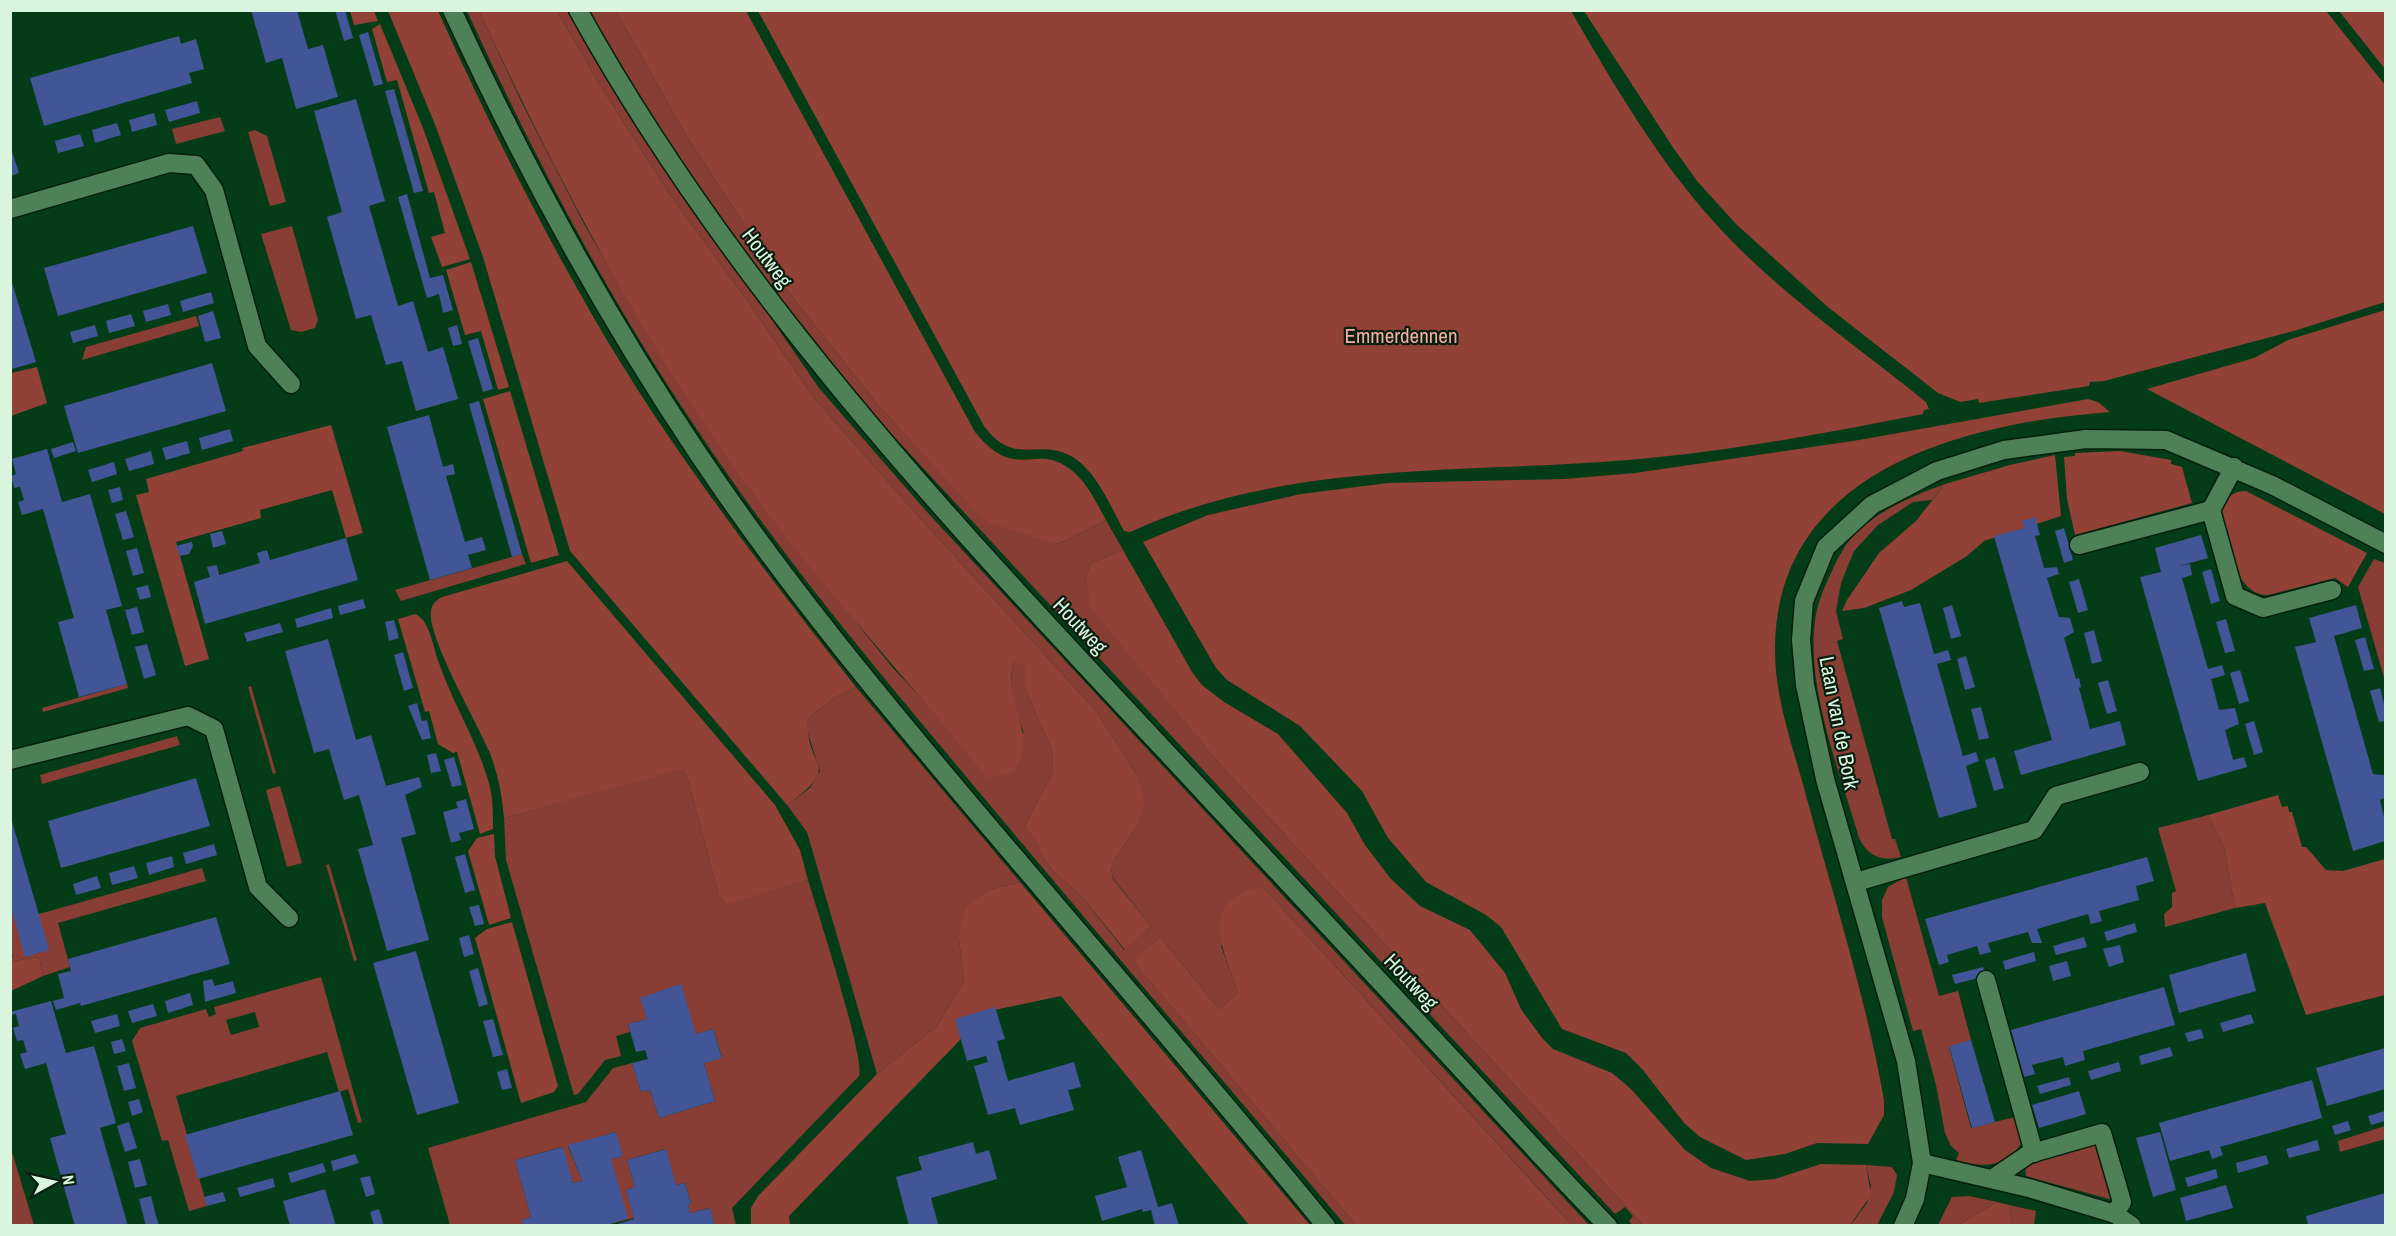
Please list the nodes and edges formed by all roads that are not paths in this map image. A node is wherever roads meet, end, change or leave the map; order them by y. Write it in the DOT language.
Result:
graph roads {
  1 [pos="452,10"];
  2 [pos="578,10"];
  3 [pos="10,210"];
  4 [pos="291,384"];
  5 [pos="2234,467"];
  6 [pos="2211,510"];
  7 [pos="2385,544"];
  8 [pos="2079,545"];
  9 [pos="2332,590"];
  10 [pos="10,760"];
  11 [pos="2139,772"];
  12 [pos="1856,882"];
  13 [pos="290,918"];
  14 [pos="1986,980"];
  15 [pos="2034,1153"];
  16 [pos="1922,1163"];
  17 [pos="1992,1179"];
  18 [pos="2115,1214"];
  19 [pos="1326,1226"];
  20 [pos="1608,1226"];
  21 [pos="1903,1226"];
  22 [pos="2132,1226"];
  1 -- 19 [label="street"];
  2 -- 20 [label="street, Houtweg"];
  3 -- 4 [label="street"];
  5 -- 6 [label="street"];
  5 -- 7 [label="street, Laan van de Bork"];
  5 -- 12 [label="street, Laan van de Bork"];
  6 -- 8 [label="street"];
  6 -- 9 [label="street"];
  10 -- 13 [label="street"];
  11 -- 12 [label="street"];
  12 -- 16 [label="street, Laan van de Bork"];
  14 -- 15 [label="street"];
  15 -- 17 [label="street"];
  15 -- 18 [label="street"];
  16 -- 17 [label="street"];
  16 -- 21 [label="street, Laan van de Bork"];
  17 -- 18 [label="street"];
  18 -- 22 [label="street"];
}
